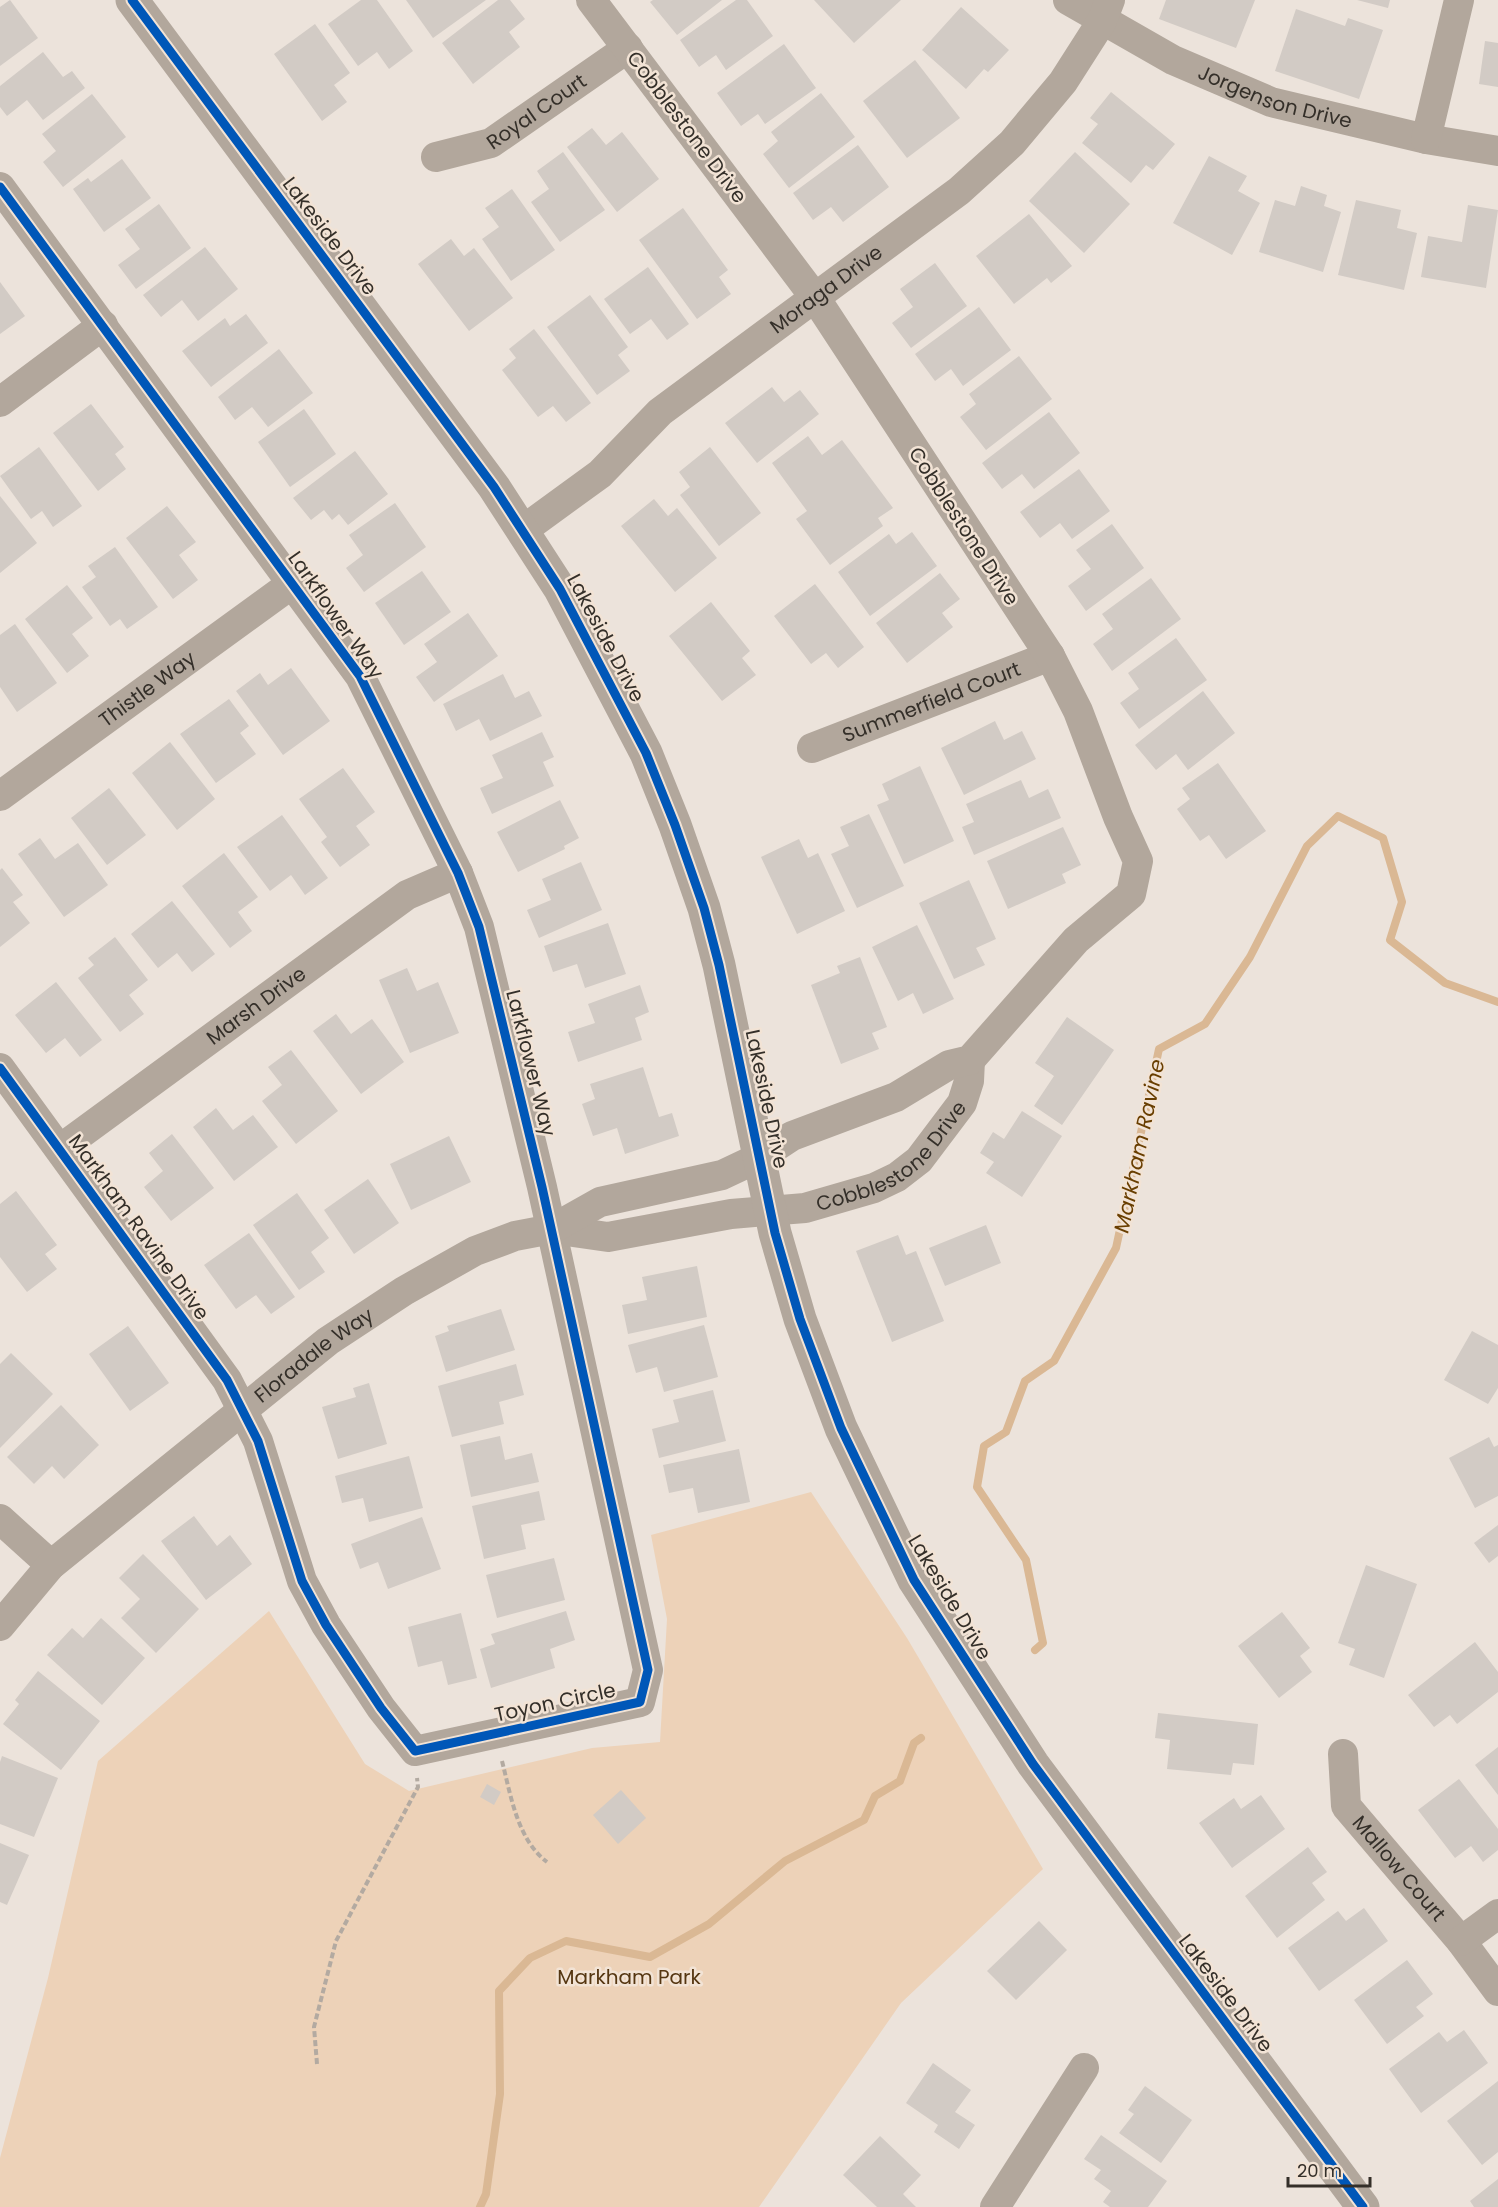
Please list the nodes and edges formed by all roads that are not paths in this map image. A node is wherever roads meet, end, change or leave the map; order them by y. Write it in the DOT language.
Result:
graph roads {
  1 [pos="132,0"];
  2 [pos="591,0"];
  3 [pos="1068,0"];
  4 [pos="1459,0"];
  5 [pos="1106,11"];
  6 [pos="628,48"];
  7 [pos="1426,139"];
  8 [pos="1498,151"];
  9 [pos="436,157"];
  10 [pos="0,187"];
  11 [pos="816,299"];
  12 [pos="103,325"];
  13 [pos="0,402"];
  14 [pos="524,530"];
  15 [pos="293,583"];
  16 [pos="1050,656"];
  17 [pos="812,748"];
  18 [pos="0,796"];
  19 [pos="458,873"];
  20 [pos="970,1060"];
  21 [pos="0,1068"];
  22 [pos="60,1149"];
  23 [pos="760,1157"];
  24 [pos="771,1208"];
  25 [pos="552,1229"];
  26 [pos="243,1411"];
  27 [pos="0,1519"];
  28 [pos="51,1565"];
  29 [pos="0,1626"];
  30 [pos="1344,1754"];
  31 [pos="1498,1914"];
  32 [pos="1461,1941"];
  33 [pos="1498,1991"];
  34 [pos="1084,2068"];
  35 [pos="995,2207"];
  36 [pos="1363,2207"];
  1 -- 14 [label="street, Lakeside Drive"];
  2 -- 6 [label="street, Cobblestone Drive"];
  3 -- 5 [label="street, Jorgenson Drive"];
  4 -- 7 [label="street"];
  5 -- 7 [label="street, Jorgenson Drive"];
  5 -- 11 [label="street, Moraga Drive"];
  6 -- 9 [label="street, Royal Court"];
  6 -- 11 [label="street, Cobblestone Drive"];
  7 -- 8 [label="street, Jorgenson Drive"];
  10 -- 12 [label="street, Larkflower Way"];
  11 -- 14 [label="street, Moraga Drive"];
  11 -- 16 [label="street, Cobblestone Drive"];
  12 -- 13 [label="street"];
  12 -- 15 [label="street, Larkflower Way"];
  14 -- 23 [label="street, Lakeside Drive"];
  15 -- 18 [label="street, Thistle Way"];
  15 -- 19 [label="street, Larkflower Way"];
  16 -- 17 [label="street, Summerfield Court"];
  16 -- 20 [label="street, Cobblestone Drive"];
  19 -- 22 [label="street, Marsh Drive"];
  19 -- 25 [label="street, Larkflower Way"];
  20 -- 23 [label="street, Cobblestone Drive"];
  20 -- 24 [label="street, Cobblestone Drive"];
  21 -- 22 [label="street, Markham Ravine Drive"];
  22 -- 26 [label="street, Markham Ravine Drive"];
  23 -- 24 [label="street, Lakeside Drive"];
  23 -- 25 [label="street, Floradale Way"];
  24 -- 25 [label="street, Floradale Way"];
  24 -- 36 [label="street, Lakeside Drive"];
  25 -- 26 [label="street, Floradale Way"];
  25 -- 26 [label="street, Toyon Circle"];
  26 -- 28 [label="street, Floradale Way"];
  27 -- 28 [label="street"];
  28 -- 29 [label="street, Floradale Way"];
  30 -- 32 [label="street, Mallow Court"];
  31 -- 32 [label="street"];
  32 -- 33 [label="street, Mallow Court"];
  34 -- 35 [label="street"];
}
